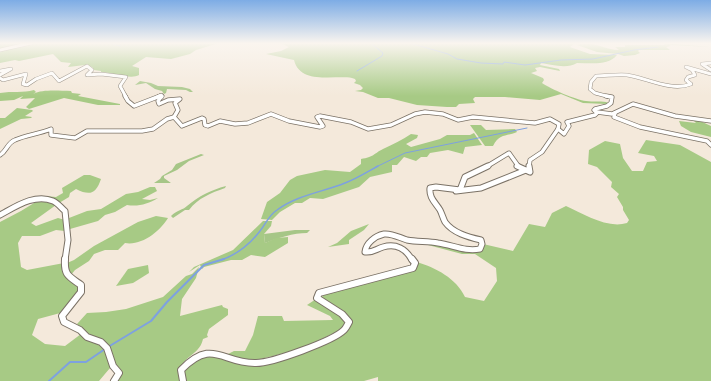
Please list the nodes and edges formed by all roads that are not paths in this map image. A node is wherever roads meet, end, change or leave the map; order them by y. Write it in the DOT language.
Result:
graph roads {
  1 [pos="711,63"];
  2 [pos="711,70"];
  3 [pos="0,71"];
  4 [pos="711,74"];
  5 [pos="0,77"];
  6 [pos="597,112"];
  7 [pos="615,113"];
  8 [pos="174,117"];
  9 [pos="711,121"];
  10 [pos="558,129"];
  11 [pos="711,145"];
  12 [pos="0,155"];
  13 [pos="526,170"];
  14 [pos="453,191"];
  15 [pos="0,215"];
  16 [pos="114,381"];
  17 [pos="183,381"];
  1 -- 2 [label="street"];
  3 -- 5 [label="street"];
  4 -- 6 [label="street"];
  5 -- 8 [label="street"];
  6 -- 7 [label="street"];
  6 -- 10 [label="street"];
  7 -- 9 [label="street"];
  7 -- 11 [label="street"];
  8 -- 10 [label="street"];
  8 -- 12 [label="street"];
  10 -- 13 [label="street"];
  13 -- 14 [label="street"];
  13 -- 14 [label="street"];
  14 -- 17 [label="street"];
  15 -- 16 [label="street"];
}
